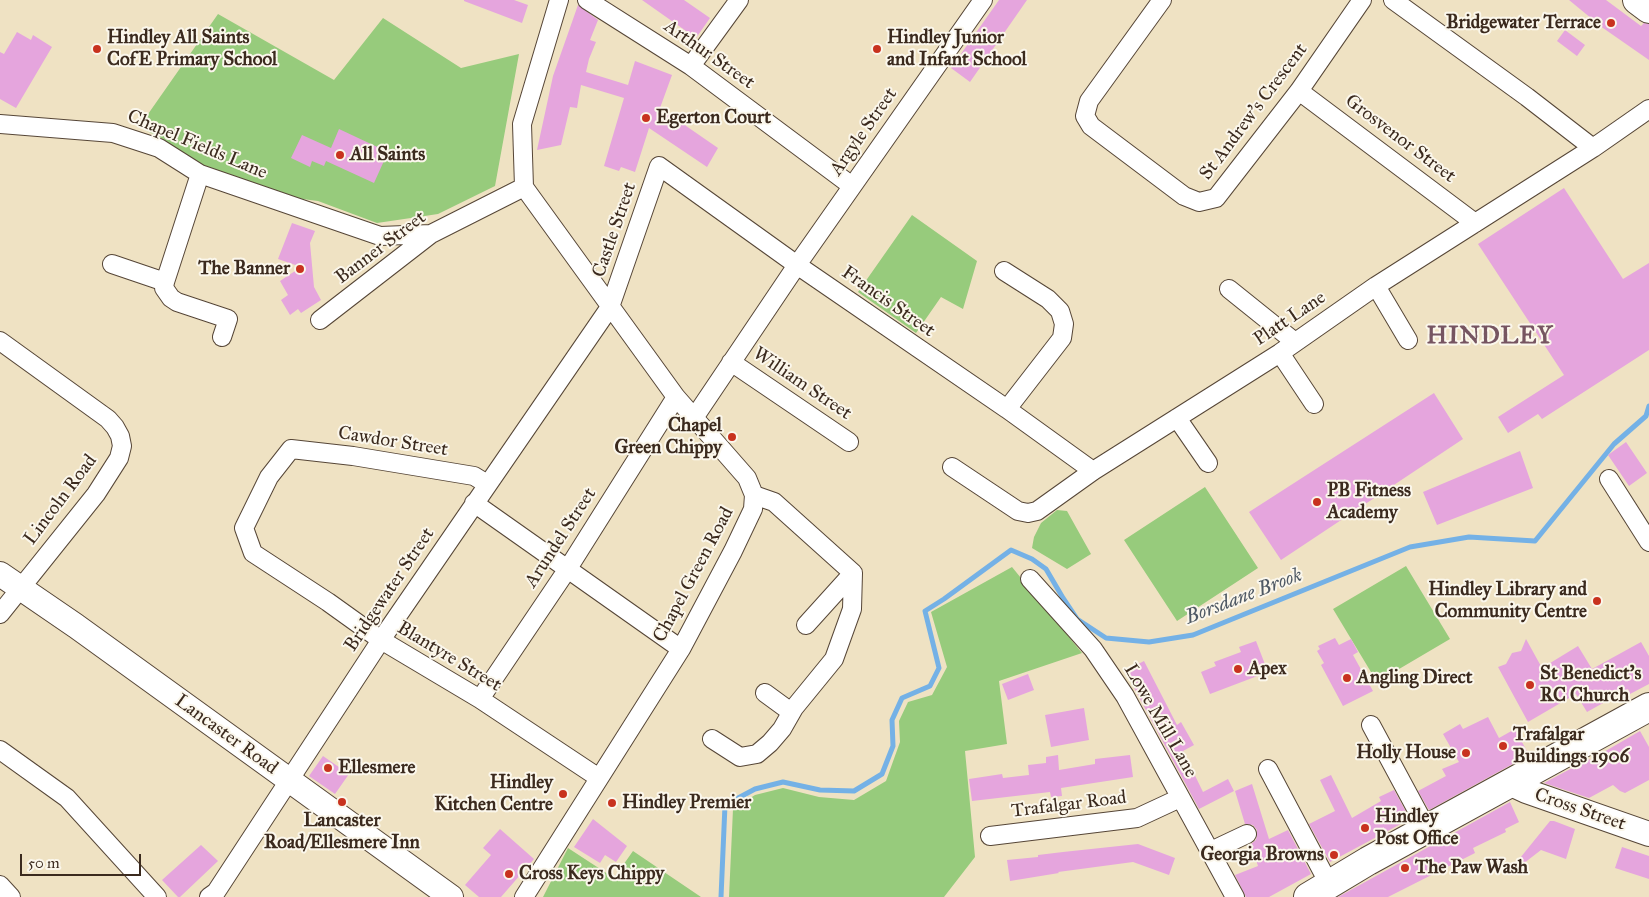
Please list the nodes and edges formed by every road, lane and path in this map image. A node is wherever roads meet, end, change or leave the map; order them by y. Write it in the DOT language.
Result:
graph roads {
  1 [pos="559,0"];
  2 [pos="587,0"];
  3 [pos="739,0"];
  4 [pos="983,0"];
  5 [pos="1162,0"];
  6 [pos="1362,0"];
  7 [pos="1637,0"];
  8 [pos="1395,1"];
  9 [pos="1649,9"];
  10 [pos="691,66"];
  11 [pos="1298,91"];
  12 [pos="1649,109"];
  13 [pos="0,124"];
  14 [pos="1593,148"];
  15 [pos="659,166"];
  16 [pos="200,174"];
  17 [pos="852,186"];
  18 [pos="524,187"];
  19 [pos="1475,223"];
  20 [pos="430,234"];
  21 [pos="112,263"];
  22 [pos="797,264"];
  23 [pos="1004,271"];
  24 [pos="164,282"];
  25 [pos="1376,286"];
  26 [pos="1229,289"];
  27 [pos="610,307"];
  28 [pos="320,320"];
  29 [pos="222,337"];
  30 [pos="1408,340"];
  31 [pos="0,341"];
  32 [pos="1295,342"];
  33 [pos="1280,352"];
  34 [pos="731,362"];
  35 [pos="676,397"];
  36 [pos="1314,404"];
  37 [pos="1007,409"];
  38 [pos="694,418"];
  39 [pos="1178,418"];
  40 [pos="849,442"];
  41 [pos="1208,463"];
  42 [pos="952,467"];
  43 [pos="1093,471"];
  44 [pos="1609,479"];
  45 [pos="487,484"];
  46 [pos="754,494"];
  47 [pos="474,503"];
  48 [pos="1648,540"];
  49 [pos="253,554"];
  50 [pos="567,570"];
  51 [pos="853,573"];
  52 [pos="0,574"];
  53 [pos="1030,579"];
  54 [pos="20,588"];
  55 [pos="0,614"];
  56 [pos="806,625"];
  57 [pos="381,640"];
  58 [pos="681,649"];
  59 [pos="765,693"];
  60 [pos="480,699"];
  61 [pos="1649,708"];
  62 [pos="792,712"];
  63 [pos="1371,725"];
  64 [pos="712,739"];
  65 [pos="0,750"];
  66 [pos="1268,769"];
  67 [pos="599,778"];
  68 [pos="289,780"];
  69 [pos="1511,784"];
  70 [pos="1180,798"];
  71 [pos="1427,829"];
  72 [pos="1246,834"];
  73 [pos="1649,834"];
  74 [pos="990,836"];
  75 [pos="1211,851"];
  76 [pos="0,885"];
  77 [pos="1316,893"];
  78 [pos="214,895"];
  79 [pos="11,897"];
  80 [pos="157,897"];
  81 [pos="452,897"];
  82 [pos="524,897"];
  83 [pos="1235,897"];
  1 -- 18 [label="street"];
  2 -- 10 [label="street, Arthur Street"];
  3 -- 10 [label="street"];
  4 -- 17 [label="street, Argyle Street"];
  5 -- 11 [label="street, St Andrew's Crescent"];
  6 -- 11 [label="street, St Andrew's Crescent"];
  7 -- 9 [label="highway"];
  8 -- 14 [label="street"];
  10 -- 17 [label="street, Arthur Street"];
  11 -- 19 [label="street, Grosvenor Street"];
  12 -- 14 [label="street, Platt Lane"];
  13 -- 16 [label="street, Chapel Fields Lane"];
  14 -- 19 [label="street, Platt Lane"];
  15 -- 22 [label="street, Francis Street"];
  15 -- 27 [label="street, Castle Street"];
  16 -- 20 [label="street, Chapel Fields Lane"];
  16 -- 24 [label="street"];
  17 -- 22 [label="street, Argyle Street"];
  18 -- 20 [label="street, Banner Street"];
  18 -- 27 [label="street, Chapel Green Road"];
  19 -- 25 [label="street, Platt Lane"];
  20 -- 28 [label="street, Banner Street"];
  21 -- 24 [label="street"];
  22 -- 34 [label="street, Argyle Street"];
  22 -- 37 [label="street, Francis Street"];
  23 -- 37 [label="street"];
  24 -- 29 [label="street"];
  25 -- 30 [label="street"];
  25 -- 32 [label="street, Platt Lane"];
  26 -- 32 [label="street"];
  27 -- 35 [label="street, Chapel Green Road"];
  27 -- 45 [label="street, Bridgewater Street"];
  31 -- 54 [label="street, Lincoln Road"];
  32 -- 33 [label="street, Platt Lane"];
  33 -- 36 [label="street"];
  33 -- 39 [label="street, Platt Lane"];
  34 -- 38 [label="street, Argyle Street"];
  34 -- 40 [label="street, William Street"];
  35 -- 38 [label="street, Chapel Green Road"];
  35 -- 50 [label="street, Arundel Street"];
  37 -- 43 [label="street, Francis Street"];
  38 -- 46 [label="street, Chapel Green Road"];
  39 -- 41 [label="street"];
  39 -- 43 [label="street, Platt Lane"];
  42 -- 43 [label="street, Platt Lane"];
  44 -- 48 [label="street"];
  45 -- 47 [label="street, Bridgewater Street"];
  45 -- 49 [label="street, Cawdor Street"];
  46 -- 51 [label="street"];
  46 -- 58 [label="street, Chapel Green Road"];
  47 -- 50 [label="street"];
  47 -- 57 [label="street, Bridgewater Street"];
  49 -- 57 [label="street, Blantyre Street"];
  50 -- 58 [label="street"];
  50 -- 60 [label="street, Arundel Street"];
  51 -- 56 [label="street"];
  51 -- 62 [label="street"];
  52 -- 54 [label="street, Lancaster Road"];
  53 -- 70 [label="street, Lowe Mill Lane"];
  54 -- 55 [label="street"];
  54 -- 68 [label="street, Lancaster Road"];
  57 -- 60 [label="street, Blantyre Street"];
  57 -- 68 [label="street, Bridgewater Street"];
  58 -- 67 [label="street, Chapel Green Road"];
  59 -- 62 [label="street"];
  60 -- 67 [label="street, Blantyre Street"];
  61 -- 69 [label="highway"];
  62 -- 64 [label="street"];
  63 -- 71 [label="street"];
  65 -- 80 [label="street"];
  66 -- 77 [label="street"];
  67 -- 82 [label="street, Chapel Green Road"];
  68 -- 78 [label="street, Bridgewater Street"];
  68 -- 81 [label="street, Lancaster Road"];
  69 -- 71 [label="highway"];
  69 -- 73 [label="street, Cross Street"];
  70 -- 74 [label="street, Trafalgar Road"];
  70 -- 75 [label="street, Lowe Mill Lane"];
  71 -- 77 [label="highway"];
  72 -- 75 [label="street"];
  75 -- 83 [label="street, Lowe Mill Lane"];
  76 -- 79 [label="street"];
}
